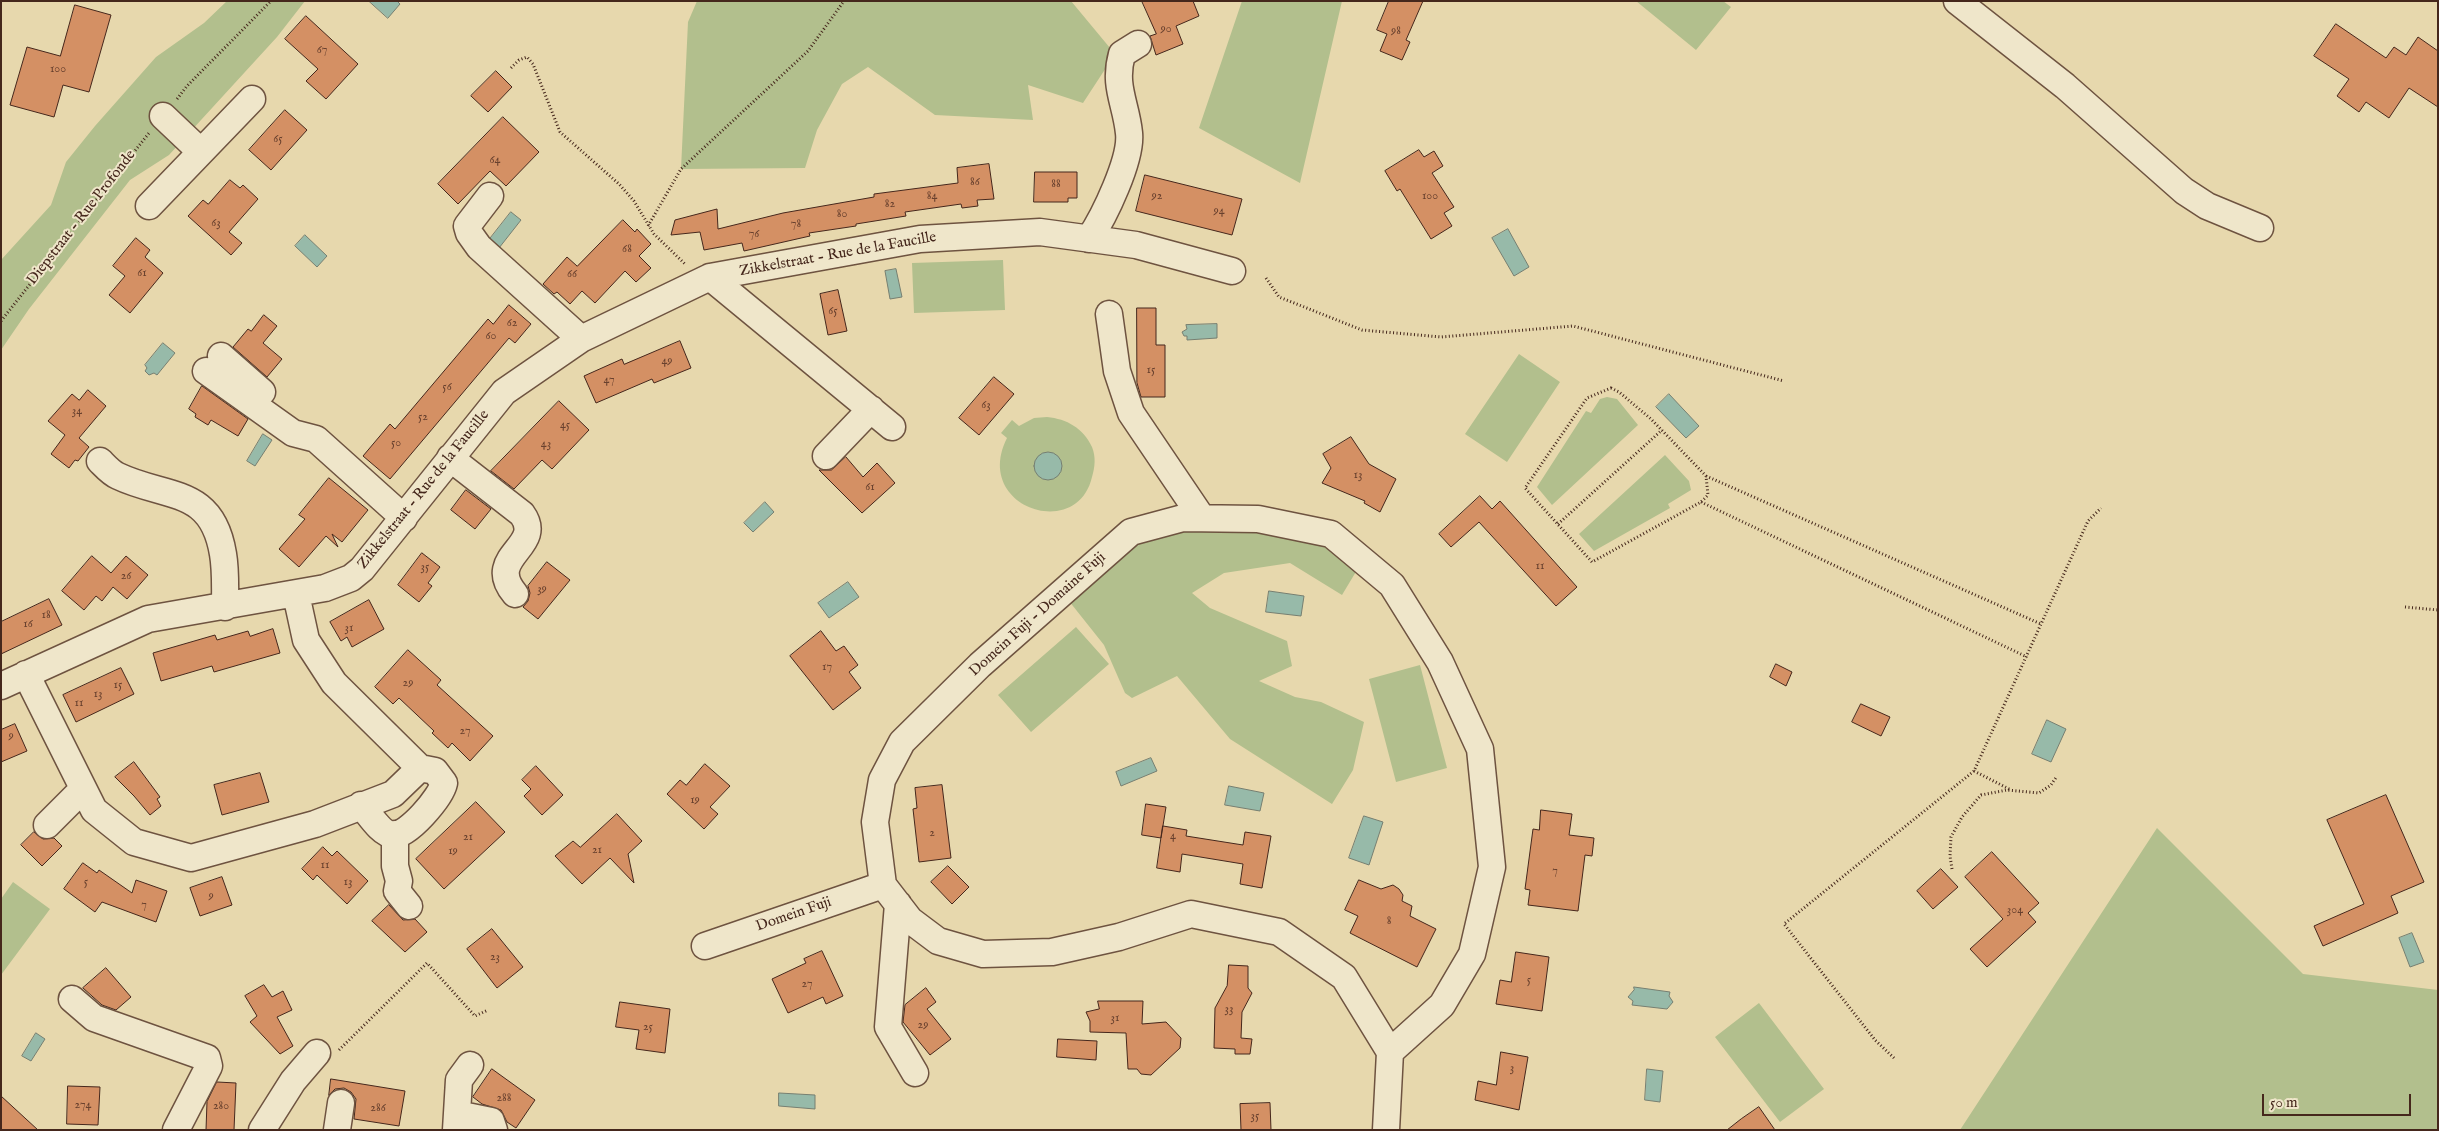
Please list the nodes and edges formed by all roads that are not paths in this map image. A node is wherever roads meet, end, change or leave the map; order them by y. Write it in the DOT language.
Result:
graph roads {
  1 [pos="1957,1"];
  2 [pos="1138,44"];
  3 [pos="252,98"];
  4 [pos="163,116"];
  5 [pos="200,150"];
  6 [pos="490,196"];
  7 [pos="149,206"];
  8 [pos="2260,228"];
  9 [pos="1089,239"];
  10 [pos="1232,271"];
  11 [pos="706,279"];
  12 [pos="1109,314"];
  13 [pos="581,339"];
  14 [pos="213,364"];
  15 [pos="871,410"];
  16 [pos="892,427"];
  17 [pos="826,456"];
  18 [pos="450,458"];
  19 [pos="100,461"];
  20 [pos="404,518"];
  21 [pos="1202,518"];
  22 [pos="296,594"];
  23 [pos="515,594"];
  24 [pos="225,608"];
  25 [pos="26,674"];
  26 [pos="1,686"];
  27 [pos="420,768"];
  28 [pos="83,789"];
  29 [pos="361,805"];
  30 [pos="47,825"];
  31 [pos="395,834"];
  32 [pos="891,894"];
  33 [pos="409,906"];
  34 [pos="705,946"];
  35 [pos="72,999"];
  36 [pos="1390,1052"];
  37 [pos="325,1055"];
  38 [pos="470,1065"];
  39 [pos="915,1073"];
  40 [pos="341,1103"];
  41 [pos="456,1122"];
  42 [pos="176,1130"];
  43 [pos="262,1130"];
  44 [pos="337,1130"];
  45 [pos="494,1130"];
  46 [pos="1386,1130"];
  1 -- 8 [label="street"];
  2 -- 9 [label="street"];
  3 -- 5 [label="street"];
  4 -- 5 [label="street"];
  5 -- 7 [label="street"];
  6 -- 13 [label="street"];
  9 -- 10 [label="street, Zikkelstraat - Rue de la Faucille"];
  9 -- 11 [label="street, Zikkelstraat - Rue de la Faucille"];
  11 -- 13 [label="street, Zikkelstraat - Rue de la Faucille"];
  11 -- 15 [label="street, Zikkelstraat - Rue de la Faucille"];
  12 -- 21 [label="street"];
  13 -- 18 [label="street, Zikkelstraat - Rue de la Faucille"];
  14 -- 20 [label="street"];
  15 -- 16 [label="street, Zikkelstraat - Rue de la Faucille"];
  15 -- 17 [label="street"];
  18 -- 20 [label="street, Zikkelstraat - Rue de la Faucille"];
  18 -- 23 [label="street"];
  19 -- 24 [label="street"];
  20 -- 22 [label="street, Zikkelstraat - Rue de la Faucille"];
  21 -- 32 [label="street, Domein Fuji - Domaine Fuji"];
  21 -- 36 [label="street, Domein Fuji - Domaine Fuji"];
  22 -- 24 [label="street, Zikkelstraat - Rue de la Faucille"];
  22 -- 27 [label="street"];
  24 -- 25 [label="street, Zikkelstraat - Rue de la Faucille"];
  25 -- 26 [label="street, Zikkelstraat - Rue de la Faucille"];
  25 -- 28 [label="street"];
  27 -- 29 [label="street"];
  27 -- 31 [label="street"];
  28 -- 29 [label="street"];
  28 -- 30 [label="street"];
  29 -- 31 [label="street"];
  31 -- 33 [label="street"];
  32 -- 34 [label="street, Domein Fuji"];
  32 -- 36 [label="street"];
  32 -- 39 [label="street, Domein Fuji - Domaine Fuji"];
  35 -- 42 [label="street"];
  36 -- 46 [label="street"];
  37 -- 43 [label="street"];
  38 -- 41 [label="street"];
  40 -- 44 [label="street"];
  41 -- 45 [label="street"];
}
